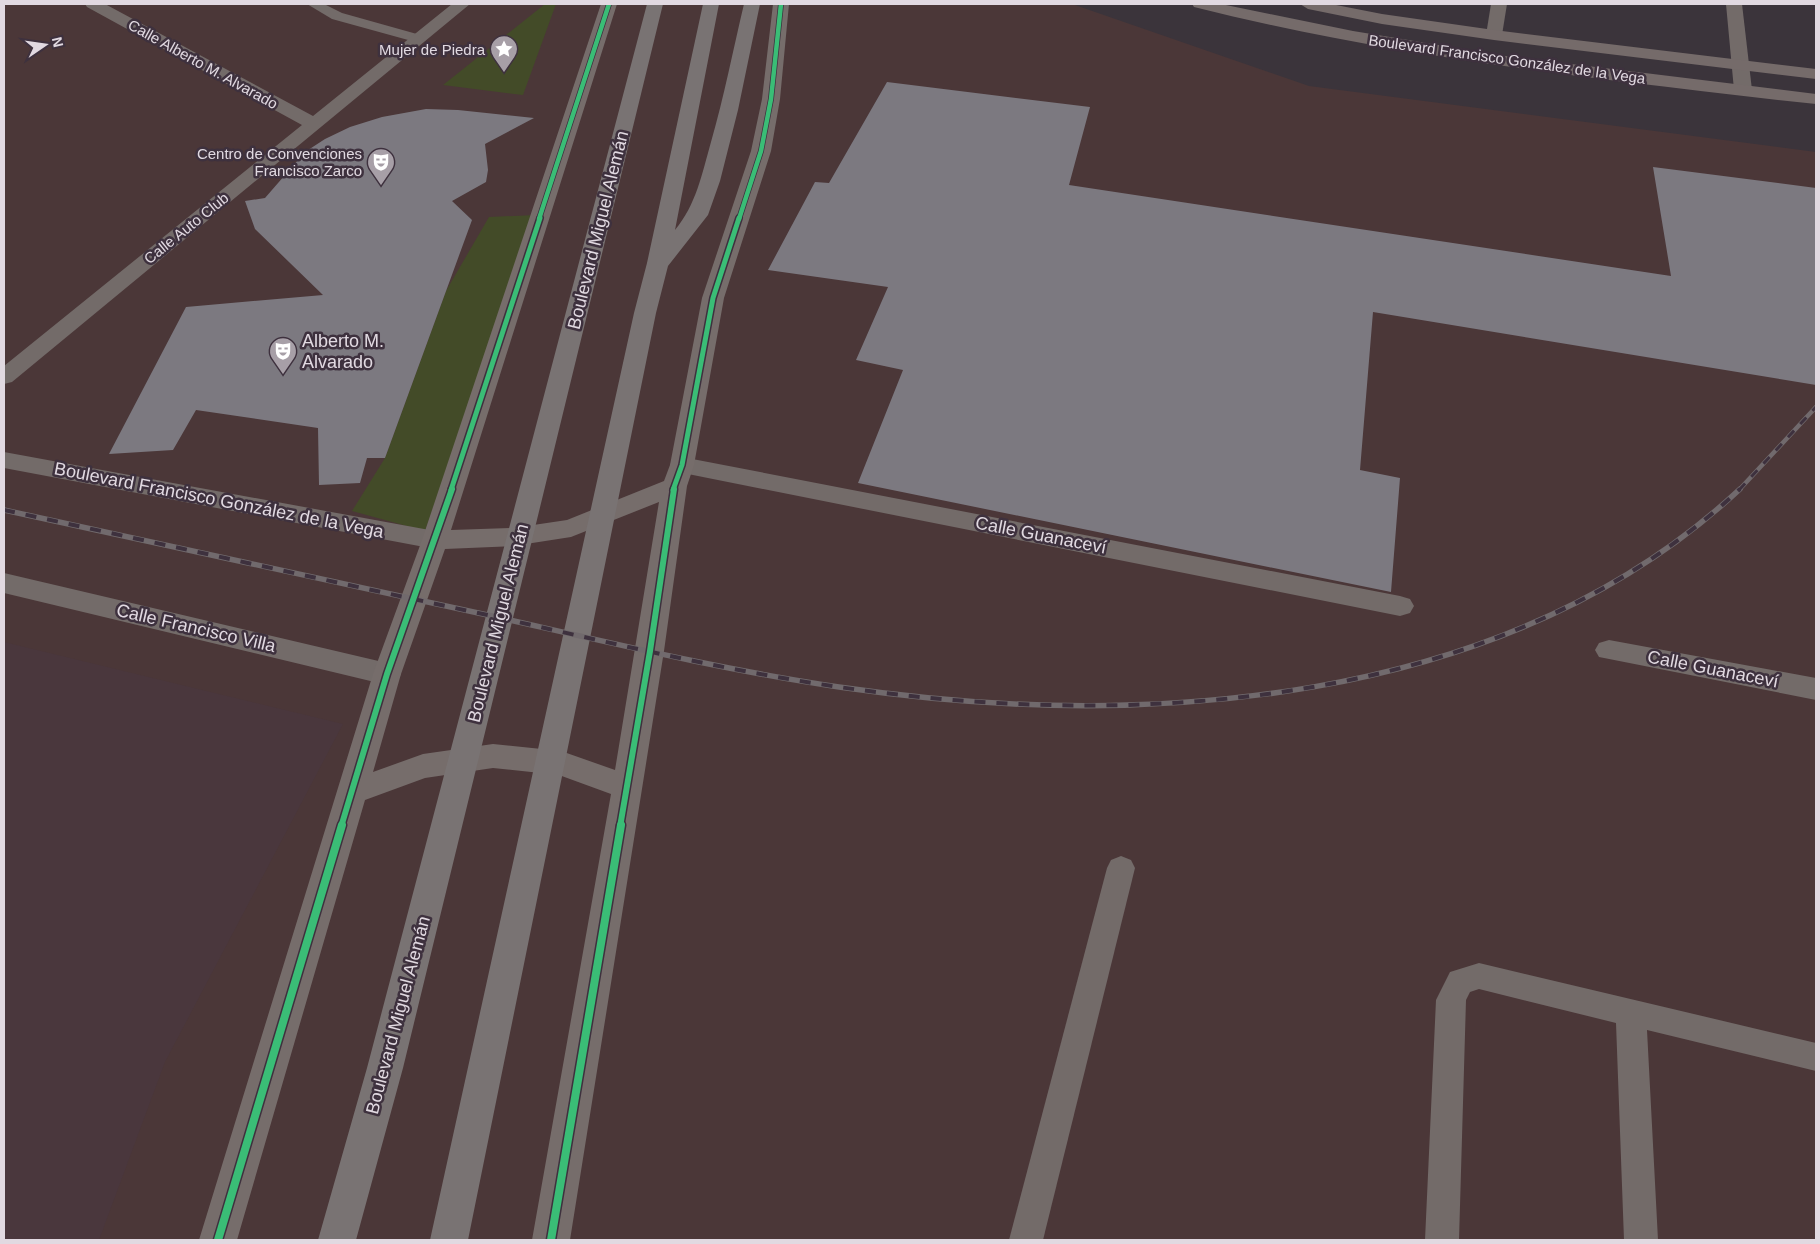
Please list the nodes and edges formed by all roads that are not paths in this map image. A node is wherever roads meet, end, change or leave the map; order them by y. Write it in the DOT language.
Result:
graph roads {
  1 [pos="93,4"];
  2 [pos="314,4"];
  3 [pos="356,4"];
  4 [pos="462,4"];
  5 [pos="609,4"];
  6 [pos="655,4"];
  7 [pos="711,4"];
  8 [pos="781,4"];
  9 [pos="1200,4"];
  10 [pos="1308,4"];
  11 [pos="1499,4"];
  12 [pos="1734,4"];
  13 [pos="750,11"];
  14 [pos="338,16"];
  15 [pos="1494,35"];
  16 [pos="419,38"];
  17 [pos="1740,66"];
  18 [pos="1816,74"];
  19 [pos="1743,90"];
  20 [pos="1816,100"];
  21 [pos="313,124"];
  22 [pos="658,263"];
  23 [pos="4,378"];
  24 [pos="4,460"];
  25 [pos="678,475"];
  26 [pos="435,540"];
  27 [pos="4,583"];
  28 [pos="1400,606"];
  29 [pos="1609,650"];
  30 [pos="387,674"];
  31 [pos="1816,689"];
  32 [pos="627,787"];
  33 [pos="353,792"];
  34 [pos="1121,868"];
  35 [pos="1630,1012"];
  36 [pos="1816,1056"];
  37 [pos="218,1240"];
  38 [pos="337,1240"];
  39 [pos="449,1240"];
  40 [pos="552,1240"];
  41 [pos="1026,1240"];
  42 [pos="1442,1240"];
  43 [pos="1641,1240"];
  1 -- 21 [label="street, Calle Alberto M. Alvarado"];
  2 -- 14 [label="lane"];
  3 -- 14 [label="lane"];
  4 -- 16 [label="street, Calle Auto Club"];
  5 -- 26 [label="street"];
  6 -- 38 [label="highway, Boulevard Miguel Alemán"];
  7 -- 22 [label="highway"];
  8 -- 25 [label="street"];
  9 -- 19 [label="main road, Boulevard Francisco González de la Vega"];
  10 -- 15 [label="main road, Boulevard Francisco González de la Vega"];
  11 -- 15 [label="street"];
  12 -- 17 [label="street"];
  13 -- 22 [label="highway"];
  14 -- 16 [label="lane"];
  15 -- 17 [label="main road, Boulevard Francisco González de la Vega"];
  16 -- 21 [label="street, Calle Auto Club"];
  17 -- 18 [label="main road, Boulevard Francisco González de la Vega"];
  17 -- 19 [label="street"];
  19 -- 20 [label="main road, Boulevard Francisco González de la Vega"];
  21 -- 23 [label="street, Calle Auto Club"];
  22 -- 39 [label="highway"];
  24 -- 26 [label="street, Boulevard Francisco González de la Vega"];
  25 -- 26 [label="street"];
  25 -- 28 [label="street, Calle Guanaceví"];
  25 -- 32 [label="street"];
  26 -- 30 [label="street"];
  27 -- 30 [label="street, Calle Francisco Villa"];
  29 -- 31 [label="street, Calle Guanaceví"];
  30 -- 33 [label="street"];
  32 -- 33 [label="street"];
  32 -- 40 [label="street"];
  33 -- 37 [label="street"];
  34 -- 41 [label="lane"];
  35 -- 36 [label="lane"];
  35 -- 42 [label="lane"];
  35 -- 43 [label="lane"];
}
